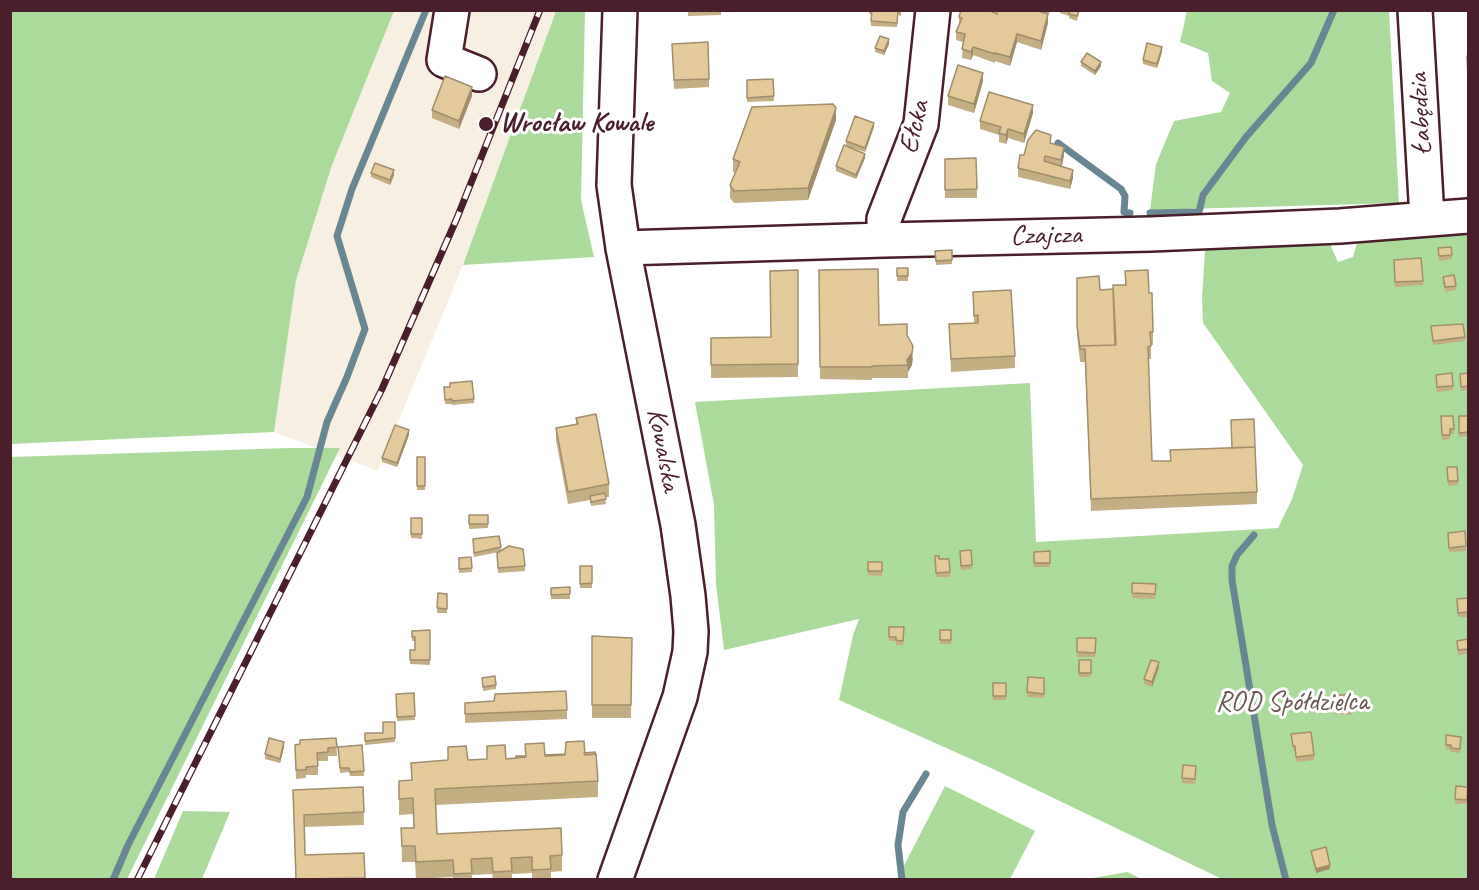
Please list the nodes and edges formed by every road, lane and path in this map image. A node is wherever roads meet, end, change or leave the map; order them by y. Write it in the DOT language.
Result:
graph roads {
  1 [pos="452,10"];
  2 [pos="620,10"];
  3 [pos="933,10"];
  4 [pos="1415,10"];
  5 [pos="479,74"];
  6 [pos="1468,216"];
  7 [pos="1427,218"];
  8 [pos="884,240"];
  9 [pos="623,248"];
  10 [pos="615,879"];
  1 -- 5 [label="street"];
  2 -- 9 [label="street, Kowalska"];
  3 -- 8 [label="street, Ełcka"];
  4 -- 7 [label="street, Łabędzia"];
  6 -- 7 [label="street, Czajcza"];
  7 -- 8 [label="street, Czajcza"];
  8 -- 9 [label="street, Czajcza"];
  9 -- 10 [label="street, Kowalska"];
}
